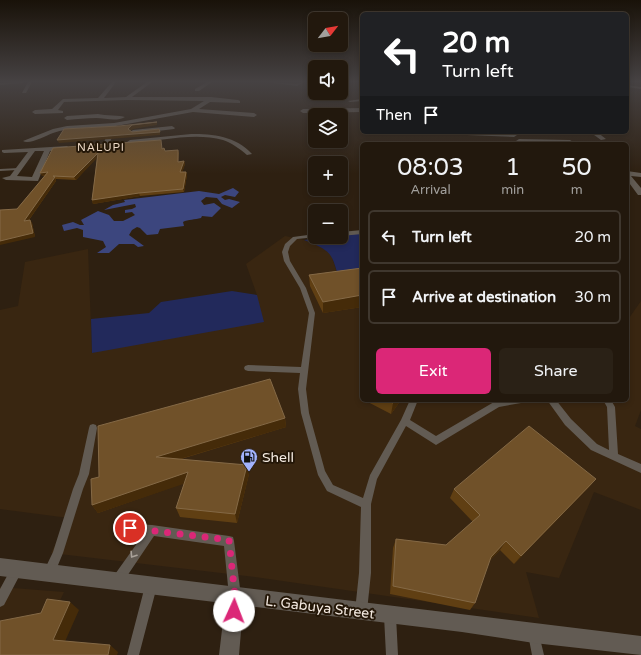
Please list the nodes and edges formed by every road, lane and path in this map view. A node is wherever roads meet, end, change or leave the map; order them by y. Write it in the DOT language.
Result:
graph roads {
  1 [pos="61,113"];
  2 [pos="180,113"];
  3 [pos="224,113"];
  4 [pos="254,115"];
  5 [pos="124,117"];
  6 [pos="67,118"];
  7 [pos="134,122"];
  8 [pos="114,125"];
  9 [pos="67,128"];
  10 [pos="172,128"];
  11 [pos="133,132"];
  12 [pos="462,134"];
  13 [pos="596,134"];
  14 [pos="459,135"];
  15 [pos="564,136"];
  16 [pos="602,139"];
  17 [pos="26,141"];
  18 [pos="570,142"];
  19 [pos="98,145"];
  20 [pos="75,147"];
  21 [pos="48,149"];
  22 [pos="33,150"];
  23 [pos="4,151"];
  24 [pos="249,154"];
  25 [pos="16,169"];
  26 [pos="0,170"];
  27 [pos="629,174"];
  28 [pos="641,175"];
  29 [pos="629,177"];
  30 [pos="641,193"];
  31 [pos="360,232"];
  32 [pos="348,233"];
  33 [pos="308,237"];
  34 [pos="248,368"];
  35 [pos="305,370"];
  36 [pos="413,402"];
  37 [pos="509,402"];
  38 [pos="552,402"];
  39 [pos="608,402"];
  40 [pos="405,421"];
  41 [pos="93,428"];
  42 [pos="614,457"];
  43 [pos="641,469"];
  44 [pos="366,504"];
  45 [pos="118,528"];
  46 [pos="152,530"];
  47 [pos="5,568"];
  48 [pos="50,573"];
  49 [pos="116,582"];
  50 [pos="151,586"];
  51 [pos="235,596"];
  52 [pos="0,601"];
  53 [pos="361,612"];
  54 [pos="390,616"];
  55 [pos="532,634"];
  56 [pos="641,646"];
  57 [pos="133,655"];
  58 [pos="229,655"];
  59 [pos="392,655"];
  60 [pos="538,655"];
  1 -- 6 [label="street"];
  2 -- 7 [label="street"];
  3 -- 4 [label="street"];
  5 -- 6 [label="street"];
  6 -- 9 [label="street"];
  7 -- 8 [label="street"];
  7 -- 11 [label="street"];
  8 -- 9 [label="street"];
  8 -- 19 [label="street"];
  9 -- 17 [label="street"];
  10 -- 11 [label="street"];
  11 -- 24 [label="street"];
  12 -- 14 [label="street"];
  13 -- 16 [label="street"];
  15 -- 18 [label="street"];
  20 -- 21 [label="street"];
  21 -- 22 [label="street"];
  21 -- 25 [label="street"];
  22 -- 23 [label="street"];
  22 -- 25 [label="street"];
  25 -- 26 [label="lane"];
  27 -- 28 [label="street"];
  29 -- 30 [label="street"];
  31 -- 32 [label="lane"];
  33 -- 35 [label="lane"];
  34 -- 35 [label="lane"];
  35 -- 44 [label="lane"];
  36 -- 40 [label="lane"];
  37 -- 40 [label="lane"];
  38 -- 42 [label="lane"];
  39 -- 42 [label="lane"];
  40 -- 44 [label="lane"];
  41 -- 48 [label="lane"];
  42 -- 43 [label="lane"];
  44 -- 53 [label="lane"];
  45 -- 46 [label="lane"];
  46 -- 49 [label="lane, one-way"];
  46 -- 51 [label="lane"];
  47 -- 48 [label="street, L. Gabuya Street"];
  47 -- 52 [label="lane"];
  48 -- 49 [label="street, L. Gabuya Street"];
  49 -- 50 [label="street, L. Gabuya Street"];
  50 -- 51 [label="street, L. Gabuya Street"];
  50 -- 57 [label="lane"];
  51 -- 53 [label="street, L. Gabuya Street"];
  51 -- 58 [label="street"];
  53 -- 54 [label="street, L. Gabuya Street"];
  54 -- 55 [label="street, L. Gabuya Street"];
  54 -- 59 [label="lane"];
  55 -- 56 [label="street, L. Gabuya Street"];
  55 -- 60 [label="lane"];
}
